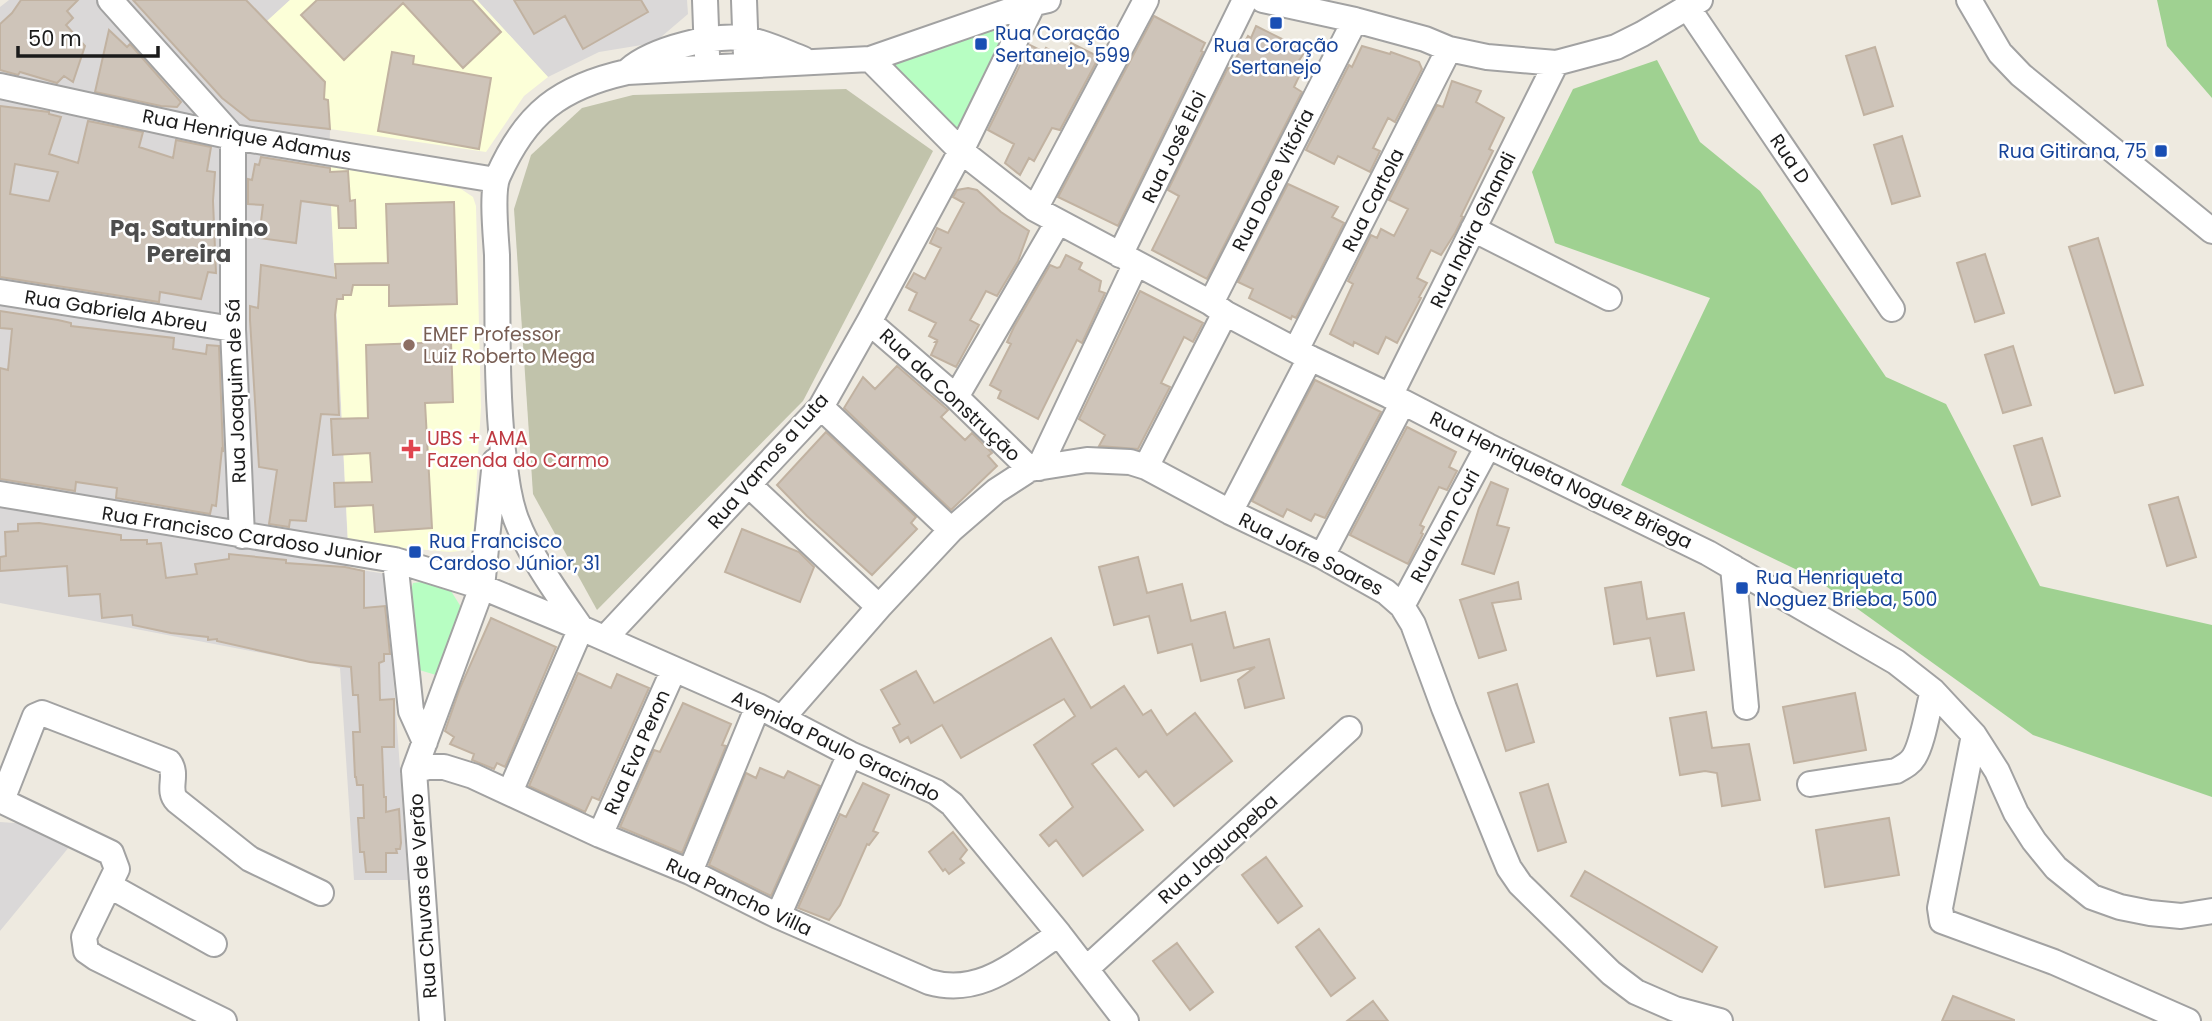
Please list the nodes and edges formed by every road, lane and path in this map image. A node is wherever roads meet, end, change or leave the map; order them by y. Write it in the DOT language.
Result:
graph roads {
  1 [pos="110,0"];
  2 [pos="705,0"];
  3 [pos="744,0"];
  4 [pos="1146,0"];
  5 [pos="1245,0"];
  6 [pos="1263,0"];
  7 [pos="1969,0"];
  8 [pos="1040,2"];
  9 [pos="1694,4"];
  10 [pos="1355,20"];
  11 [pos="707,39"];
  12 [pos="746,39"];
  13 [pos="1449,49"];
  14 [pos="870,59"];
  15 [pos="817,64"];
  16 [pos="1556,64"];
  17 [pos="746,67"];
  18 [pos="708,69"];
  19 [pos="627,72"];
  20 [pos="0,86"];
  21 [pos="233,137"];
  22 [pos="961,151"];
  23 [pos="496,180"];
  24 [pos="1035,209"];
  25 [pos="1058,222"];
  26 [pos="1474,229"];
  27 [pos="2212,231"];
  28 [pos="1128,259"];
  29 [pos="0,292"];
  30 [pos="1609,298"];
  31 [pos="1218,308"];
  32 [pos="1892,309"];
  33 [pos="869,322"];
  34 [pos="233,329"];
  35 [pos="1303,354"];
  36 [pos="956,397"];
  37 [pos="1397,399"];
  38 [pos="821,407"];
  39 [pos="500,421"];
  40 [pos="1488,446"];
  41 [pos="1146,467"];
  42 [pos="1034,468"];
  43 [pos="749,485"];
  44 [pos="0,494"];
  45 [pos="1230,512"];
  46 [pos="951,530"];
  47 [pos="242,536"];
  48 [pos="1322,556"];
  49 [pos="395,560"];
  50 [pos="1733,567"];
  51 [pos="482,587"];
  52 [pos="1402,606"];
  53 [pos="879,607"];
  54 [pos="581,628"];
  55 [pos="605,638"];
  56 [pos="674,669"];
  57 [pos="1933,691"];
  58 [pos="758,706"];
  59 [pos="1745,707"];
  60 [pos="783,717"];
  61 [pos="1349,729"];
  62 [pos="1974,735"];
  63 [pos="425,742"];
  64 [pos="850,754"];
  65 [pos="414,771"];
  66 [pos="1810,784"];
  67 [pos="510,792"];
  68 [pos="1,800"];
  69 [pos="600,835"];
  70 [pos="690,872"];
  71 [pos="110,886"];
  72 [pos="321,893"];
  73 [pos="2212,911"];
  74 [pos="778,916"];
  75 [pos="1059,934"];
  76 [pos="214,944"];
  77 [pos="1086,968"];
  78 [pos="224,1021"];
  79 [pos="432,1021"];
  80 [pos="1126,1021"];
  81 [pos="1720,1021"];
  82 [pos="2189,1021"];
  1 -- 21 [label="street"];
  2 -- 11 [label="street"];
  3 -- 12 [label="street"];
  4 -- 24 [label="street"];
  5 -- 28 [label="street, Rua José Eloi"];
  6 -- 10 [label="street"];
  7 -- 27 [label="street"];
  8 -- 14 [label="street"];
  8 -- 22 [label="street, Rua Vamos a Luta"];
  9 -- 16 [label="street"];
  9 -- 32 [label="street, Rua D"];
  10 -- 13 [label="street"];
  10 -- 31 [label="street, Rua Doce Vitória"];
  11 -- 12 [label="street"];
  11 -- 18 [label="street"];
  11 -- 19 [label="street"];
  12 -- 15 [label="street"];
  12 -- 17 [label="street"];
  13 -- 16 [label="street"];
  13 -- 35 [label="street, Rua Cartola"];
  14 -- 15 [label="street"];
  14 -- 22 [label="street, Rua Henriqueta Noguez Briega"];
  15 -- 17 [label="street"];
  16 -- 26 [label="street, Rua Indira Ghandi"];
  17 -- 18 [label="street"];
  18 -- 19 [label="street"];
  19 -- 23 [label="street"];
  20 -- 21 [label="street, Rua Henrique Adamus"];
  21 -- 23 [label="street, Rua Henrique Adamus"];
  21 -- 34 [label="street, Rua Joaquim de Sá"];
  22 -- 24 [label="street, Rua Henriqueta Noguez Briega"];
  22 -- 33 [label="street, Rua Vamos a Luta"];
  23 -- 39 [label="street"];
  24 -- 25 [label="street, Rua Henriqueta Noguez Briega"];
  25 -- 28 [label="street, Rua Henriqueta Noguez Briega"];
  25 -- 36 [label="street"];
  26 -- 30 [label="street"];
  26 -- 37 [label="street, Rua Indira Ghandi"];
  28 -- 31 [label="street, Rua Henriqueta Noguez Briega"];
  28 -- 42 [label="street, Rua José Eloi"];
  29 -- 34 [label="street, Rua Gabriela Abreu"];
  31 -- 35 [label="street, Rua Henriqueta Noguez Briega"];
  31 -- 41 [label="street, Rua Doce Vitória"];
  33 -- 36 [label="street, Rua da Construção"];
  33 -- 38 [label="street, Rua Vamos a Luta"];
  34 -- 47 [label="street, Rua Joaquim de Sá"];
  35 -- 37 [label="street, Rua Henriqueta Noguez Briega"];
  35 -- 45 [label="street, Rua Cartola"];
  36 -- 42 [label="street, Rua da Construção"];
  37 -- 40 [label="street, Rua Henriqueta Noguez Briega"];
  37 -- 48 [label="street, Rua Indira Ghandi"];
  38 -- 43 [label="street, Rua Vamos a Luta"];
  38 -- 46 [label="street"];
  39 -- 51 [label="street"];
  39 -- 54 [label="street"];
  40 -- 50 [label="street, Rua Henriqueta Noguez Briega"];
  40 -- 52 [label="street, Rua Ivon Curi"];
  41 -- 42 [label="street, Rua Jofre Soares"];
  41 -- 45 [label="street, Rua Jofre Soares"];
  42 -- 46 [label="street, Rua Jofre Soares"];
  43 -- 53 [label="street"];
  43 -- 55 [label="street, Rua Vamos a Luta"];
  44 -- 47 [label="street, Rua Francisco Cardoso Junior"];
  45 -- 48 [label="street, Rua Jofre Soares"];
  46 -- 53 [label="street, Rua Jofre Soares"];
  47 -- 49 [label="street, Rua Francisco Cardoso Junior"];
  48 -- 52 [label="street, Rua Jofre Soares"];
  49 -- 51 [label="street, Rua Francisco Cardoso Junior"];
  49 -- 63 [label="street"];
  50 -- 57 [label="street, Rua Henriqueta Noguez Briega"];
  50 -- 59 [label="street"];
  51 -- 54 [label="street, Avenida Paulo Gracindo"];
  51 -- 63 [label="street"];
  52 -- 81 [label="street, Rua Jofre Soares"];
  53 -- 60 [label="street, Rua Jofre Soares"];
  54 -- 55 [label="street, Avenida Paulo Gracindo"];
  54 -- 67 [label="street"];
  55 -- 56 [label="street, Avenida Paulo Gracindo"];
  56 -- 58 [label="street, Avenida Paulo Gracindo"];
  56 -- 69 [label="street, Rua Eva Peron"];
  57 -- 62 [label="street, Rua Henriqueta Noguez Briega"];
  57 -- 66 [label="street"];
  58 -- 60 [label="street, Avenida Paulo Gracindo"];
  58 -- 70 [label="street"];
  60 -- 64 [label="street, Avenida Paulo Gracindo"];
  61 -- 77 [label="street, Rua Jaguapeba"];
  62 -- 73 [label="street, Rua Henriqueta Noguez Briega"];
  62 -- 82 [label="street"];
  63 -- 65 [label="street"];
  64 -- 74 [label="street"];
  64 -- 75 [label="street, Avenida Paulo Gracindo"];
  65 -- 67 [label="street, Rua Pancho Villa"];
  65 -- 79 [label="street, Rua Chuvas de Verão"];
  67 -- 69 [label="street, Rua Pancho Villa"];
  68 -- 71 [label="street"];
  68 -- 72 [label="street"];
  69 -- 70 [label="street, Rua Pancho Villa"];
  70 -- 74 [label="street, Rua Pancho Villa"];
  71 -- 76 [label="street"];
  71 -- 78 [label="street"];
  74 -- 75 [label="street, Rua Pancho Villa"];
  75 -- 77 [label="street, Avenida Paulo Gracindo"];
  77 -- 80 [label="street, Avenida Paulo Gracindo"];
}
